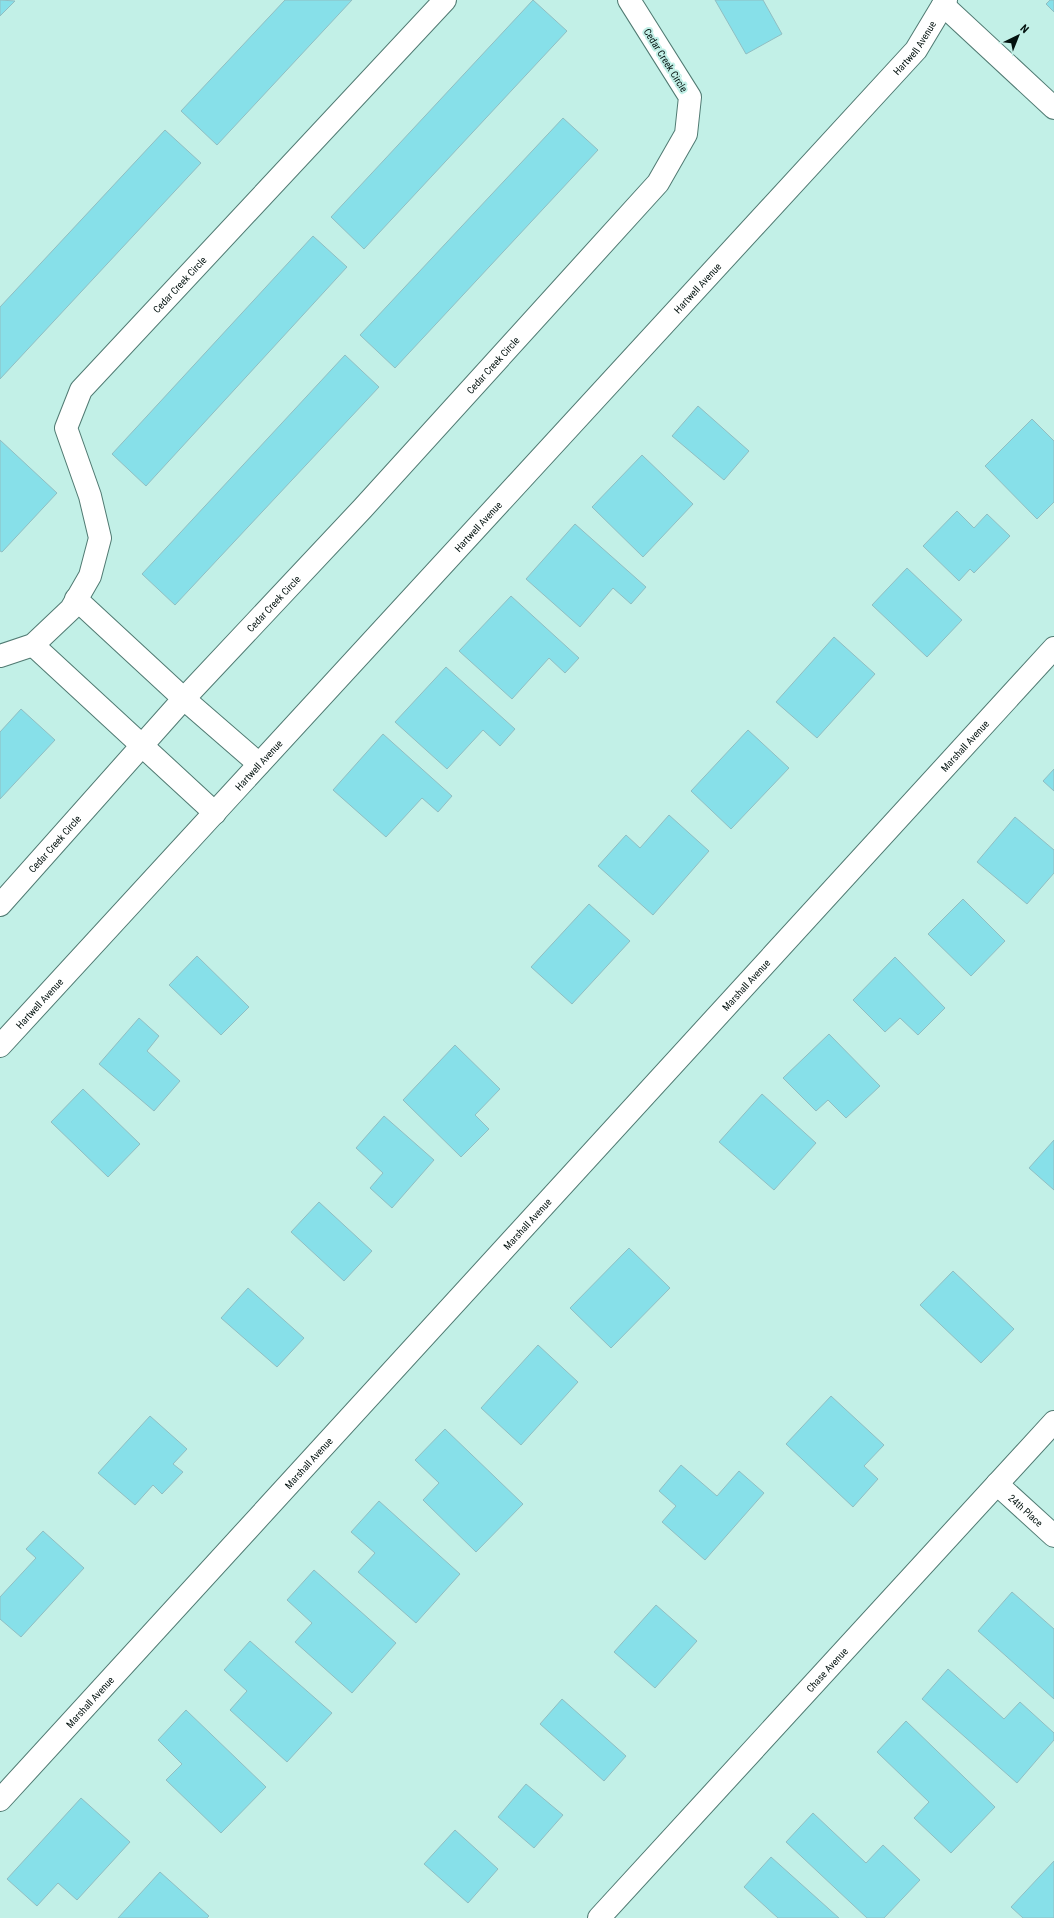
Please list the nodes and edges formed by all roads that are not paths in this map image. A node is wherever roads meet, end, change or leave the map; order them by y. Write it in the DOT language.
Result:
graph roads {
  1 [pos="445,0"];
  2 [pos="629,0"];
  3 [pos="945,2"];
  4 [pos="1054,108"];
  5 [pos="76,599"];
  6 [pos="33,645"];
  7 [pos="1054,648"];
  8 [pos="0,656"];
  9 [pos="184,698"];
  10 [pos="141,746"];
  11 [pos="259,764"];
  12 [pos="215,813"];
  13 [pos="0,905"];
  14 [pos="0,1046"];
  15 [pos="1054,1422"];
  16 [pos="997,1484"];
  17 [pos="1054,1536"];
  18 [pos="0,1800"];
  19 [pos="599,1918"];
  1 -- 5 [label="street, Cedar Creek Circle"];
  2 -- 9 [label="street, Cedar Creek Circle"];
  3 -- 4 [label="street"];
  3 -- 11 [label="street, Hartwell Avenue"];
  5 -- 6 [label="street, Cedar Creek Circle"];
  5 -- 9 [label="street"];
  6 -- 8 [label="street, Cedar Creek Circle"];
  6 -- 10 [label="street"];
  7 -- 18 [label="street, Marshall Avenue"];
  9 -- 10 [label="street, Cedar Creek Circle"];
  9 -- 11 [label="street"];
  10 -- 12 [label="street"];
  10 -- 13 [label="street, Cedar Creek Circle"];
  11 -- 12 [label="street, Hartwell Avenue"];
  12 -- 14 [label="street, Hartwell Avenue"];
  15 -- 16 [label="street, Chase Avenue"];
  16 -- 17 [label="street, 24th Place"];
  16 -- 19 [label="street, Chase Avenue"];
}
